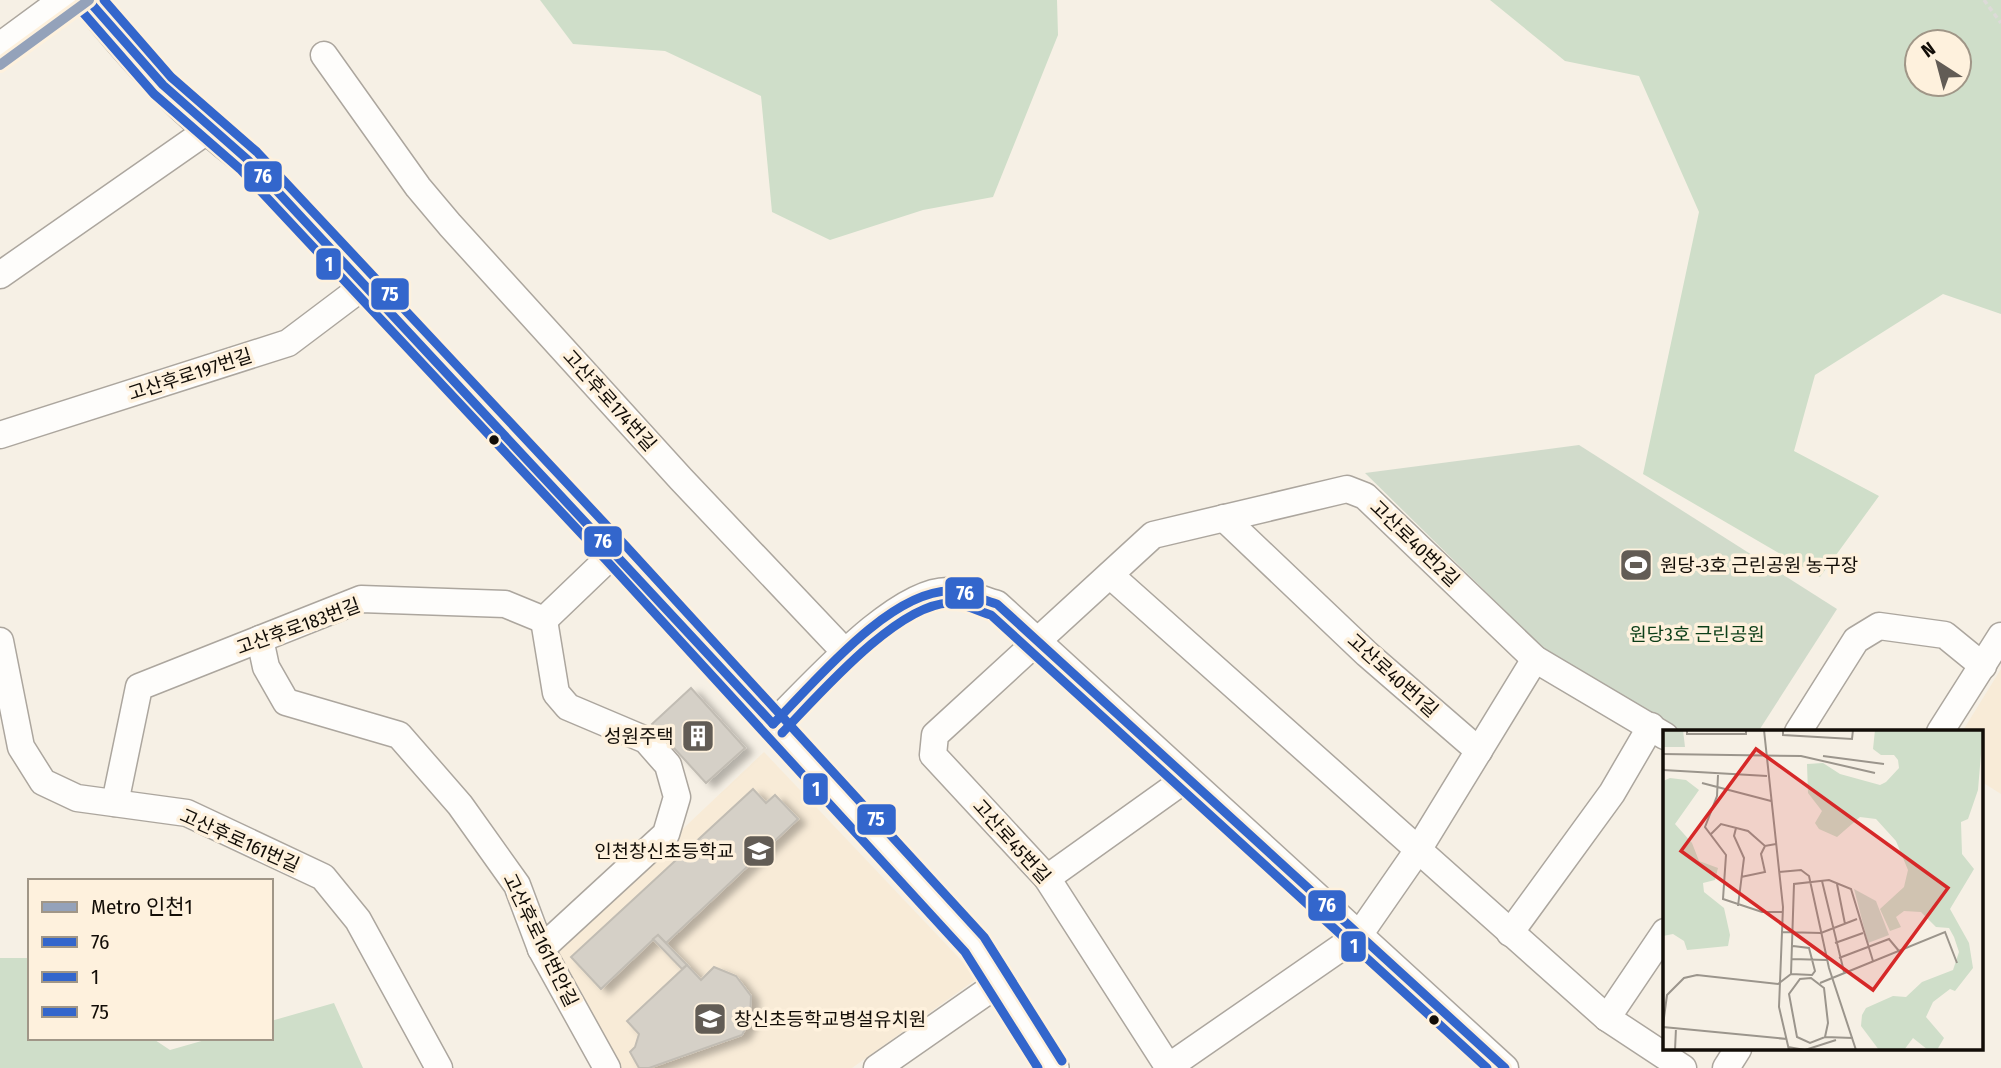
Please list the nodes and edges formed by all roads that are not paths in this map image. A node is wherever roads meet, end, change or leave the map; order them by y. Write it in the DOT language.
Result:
graph roads {
  1 [pos="68,0"];
  2 [pos="88,0"];
  3 [pos="0,50"];
  4 [pos="324,55"];
  5 [pos="208,130"];
  6 [pos="0,275"];
  7 [pos="365,285"];
  8 [pos="0,435"];
  9 [pos="1224,518"];
  10 [pos="615,552"];
  11 [pos="1110,575"];
  12 [pos="544,620"];
  13 [pos="2001,636"];
  14 [pos="260,639"];
  15 [pos="0,641"];
  16 [pos="1039,642"];
  17 [pos="846,653"];
  18 [pos="1535,659"];
  19 [pos="1983,666"];
  20 [pos="773,724"];
  21 [pos="1799,730"];
  22 [pos="1941,730"];
  23 [pos="1658,731"];
  24 [pos="1479,751"];
  25 [pos="1187,778"];
  26 [pos="115,803"];
  27 [pos="1418,850"];
  28 [pos="1047,878"];
  29 [pos="1510,933"];
  30 [pos="1359,935"];
  31 [pos="1663,935"];
  32 [pos="541,949"];
  33 [pos="999,984"];
  34 [pos="1607,1018"];
  35 [pos="1737,1050"];
  36 [pos="439,1068"];
  37 [pos="607,1068"];
  38 [pos="877,1068"];
  39 [pos="1052,1068"];
  40 [pos="1168,1068"];
  41 [pos="1505,1068"];
  42 [pos="1683,1068"];
  43 [pos="1726,1068"];
  1 -- 3 [label="main road"];
  2 -- 5 [label="main road"];
  4 -- 17 [label="street, 고산후로174번길"];
  5 -- 6 [label="street"];
  5 -- 7 [label="main road"];
  7 -- 8 [label="street, 고산후로197번길"];
  7 -- 10 [label="main road"];
  9 -- 11 [label="street, 고산로40번2길"];
  9 -- 18 [label="street, 고산로40번2길"];
  9 -- 24 [label="street, 고산로40번1길"];
  10 -- 12 [label="street"];
  10 -- 20 [label="main road"];
  11 -- 16 [label="street, 고산로40번2길"];
  11 -- 27 [label="street"];
  12 -- 14 [label="street, 고산후로183번길"];
  12 -- 32 [label="street"];
  13 -- 19 [label="street"];
  14 -- 26 [label="street, 고산후로183번길"];
  14 -- 32 [label="street, 고산후로161번안길"];
  15 -- 26 [label="street, 고산후로161번길"];
  16 -- 17 [label="street"];
  16 -- 25 [label="street"];
  16 -- 28 [label="street, 고산로45번길"];
  17 -- 20 [label="street"];
  18 -- 23 [label="street, 고산로40번2길"];
  18 -- 24 [label="street"];
  19 -- 21 [label="street"];
  19 -- 22 [label="street"];
  20 -- 33 [label="main road"];
  23 -- 29 [label="street"];
  24 -- 27 [label="street"];
  25 -- 28 [label="street"];
  25 -- 30 [label="street"];
  26 -- 36 [label="street, 고산후로161번길"];
  27 -- 29 [label="street"];
  27 -- 30 [label="street"];
  28 -- 40 [label="street, 고산로45번길"];
  29 -- 34 [label="street"];
  30 -- 40 [label="street"];
  30 -- 41 [label="street"];
  31 -- 34 [label="street"];
  32 -- 37 [label="street, 고산후로161번안길"];
  33 -- 38 [label="street"];
  33 -- 39 [label="main road"];
  34 -- 42 [label="street"];
  35 -- 43 [label="street"];
}
